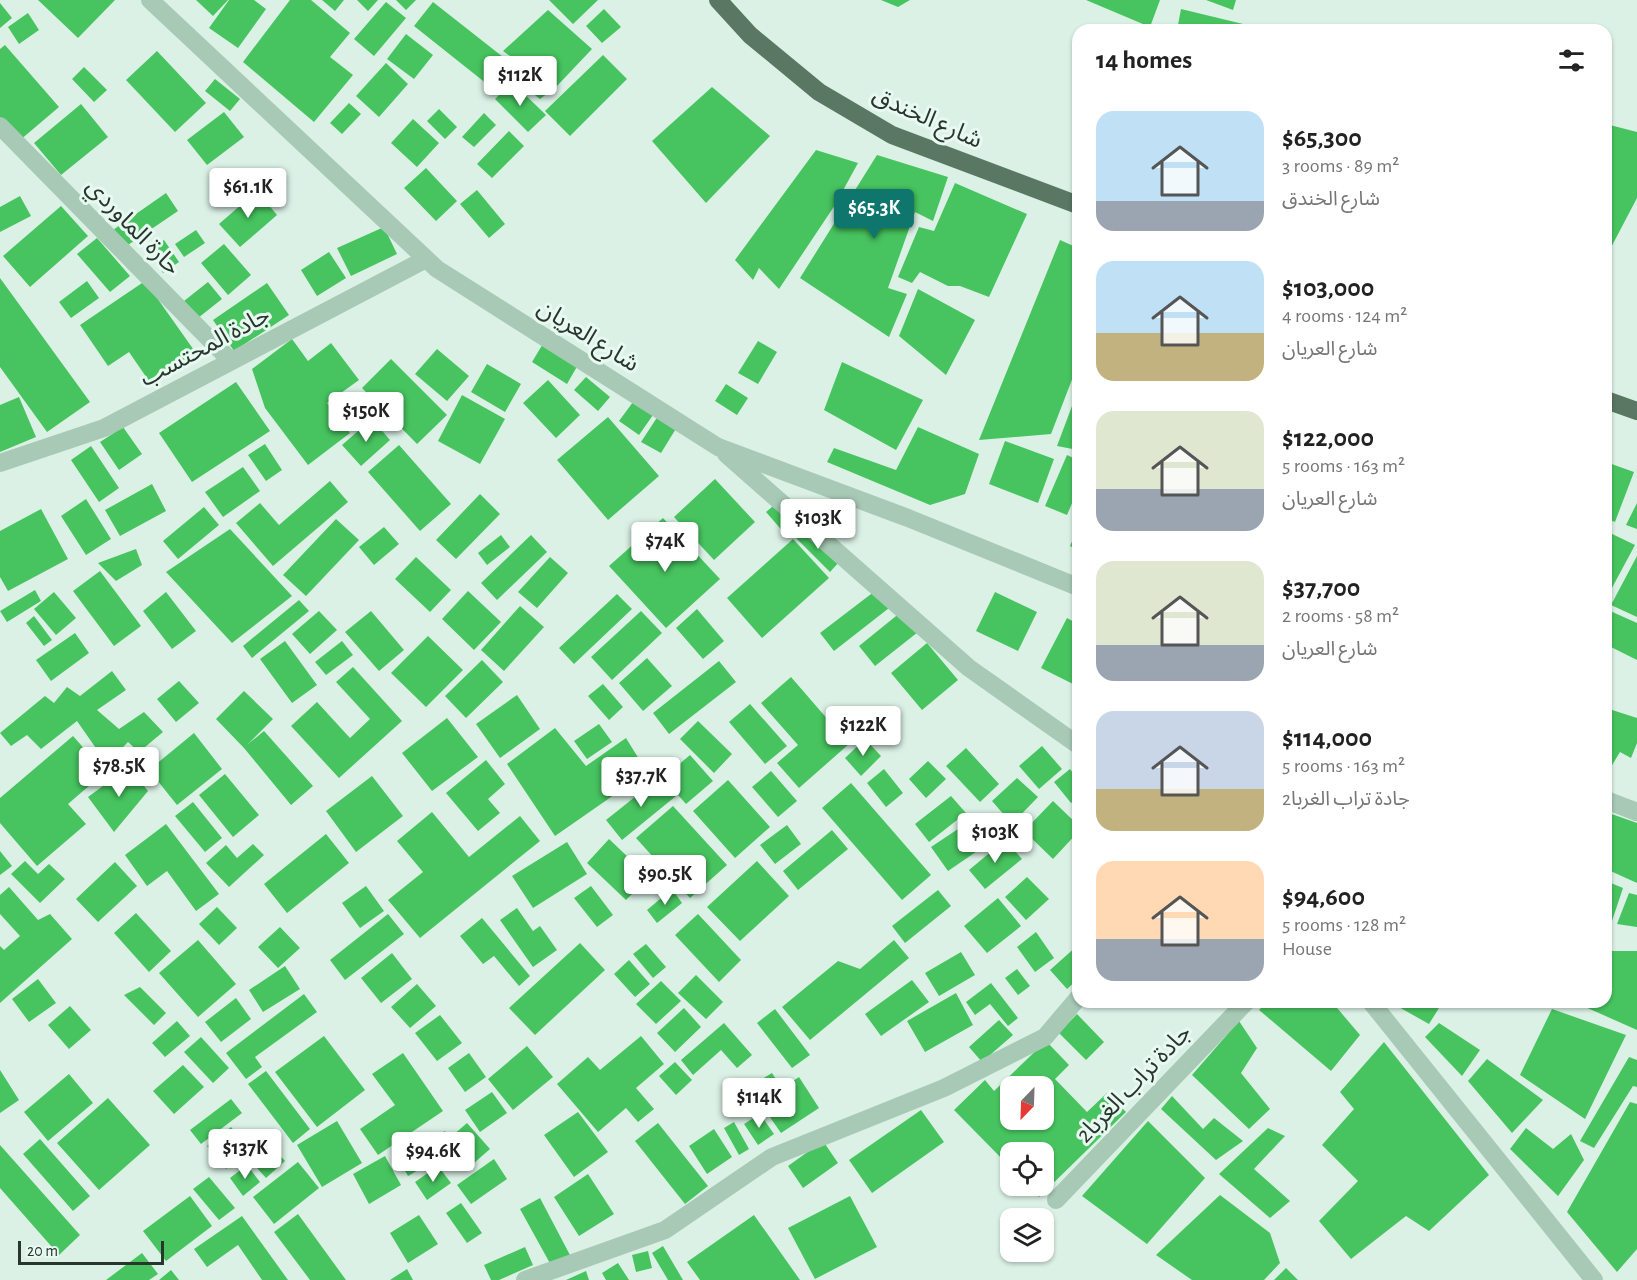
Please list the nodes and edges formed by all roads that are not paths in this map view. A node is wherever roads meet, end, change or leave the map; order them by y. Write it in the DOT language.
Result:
graph roads {
  1 [pos="150,0"];
  2 [pos="718,0"];
  3 [pos="0,126"];
  4 [pos="1072,203"];
  5 [pos="426,259"];
  6 [pos="231,361"];
  7 [pos="1612,402"];
  8 [pos="1637,411"];
  9 [pos="718,447"];
  10 [pos="0,463"];
  11 [pos="1072,585"];
  12 [pos="1072,741"];
  13 [pos="1612,802"];
  14 [pos="1637,812"];
  15 [pos="1072,1005"];
  16 [pos="1240,1008"];
  17 [pos="1376,1008"];
  18 [pos="1056,1200"];
  19 [pos="525,1280"];
  20 [pos="1594,1280"];
  1 -- 5 [label="street, شارع العريان"];
  2 -- 4 [label="main road, شارع الخندق"];
  3 -- 6 [label="street, حارة الماوردي"];
  5 -- 6 [label="street, جادة المحتسب"];
  5 -- 9 [label="street, شارع العريان"];
  6 -- 10 [label="street, جادة المحتسب"];
  7 -- 8 [label="main road"];
  9 -- 11 [label="street, شارع العريان"];
  9 -- 12 [label="street"];
  13 -- 14 [label="street"];
  15 -- 19 [label="street"];
  16 -- 18 [label="street, جادة تراب الغربا2"];
  17 -- 20 [label="street"];
}
